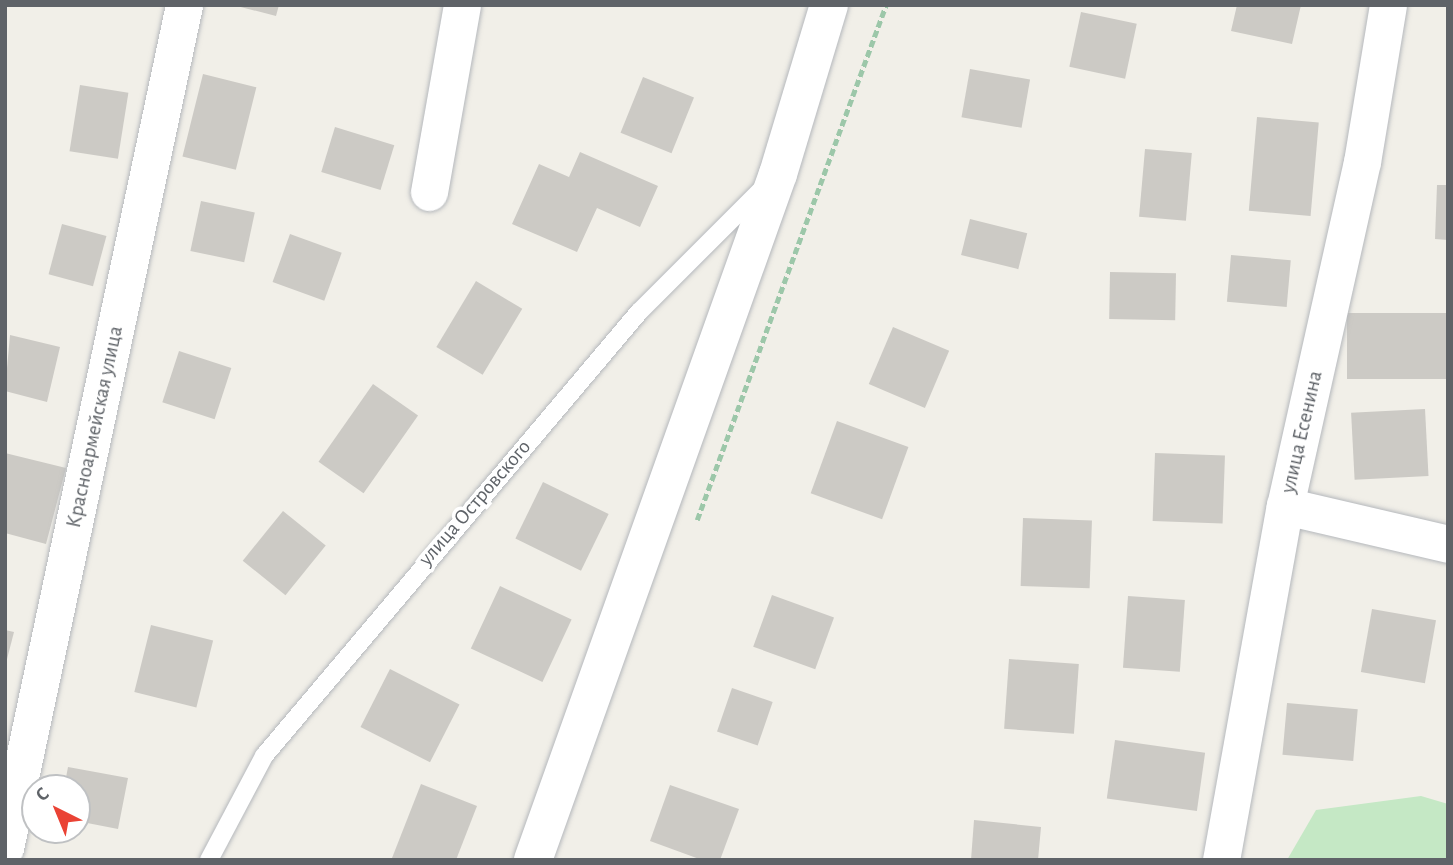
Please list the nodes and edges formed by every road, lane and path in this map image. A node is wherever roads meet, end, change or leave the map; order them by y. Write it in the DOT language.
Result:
graph roads {
  1 [pos="184,5"];
  2 [pos="462,5"];
  3 [pos="829,5"];
  4 [pos="886,5"];
  5 [pos="1388,5"];
  6 [pos="778,174"];
  7 [pos="429,192"];
  8 [pos="1285,506"];
  9 [pos="695,523"];
  10 [pos="1448,544"];
  11 [pos="5,848"];
  12 [pos="209,860"];
  13 [pos="533,860"];
  14 [pos="1221,860"];
  1 -- 11 [label="street, Красноармейская улица"];
  2 -- 7 [label="street"];
  3 -- 6 [label="street, улица Островского"];
  4 -- 9 [label="path"];
  5 -- 8 [label="street, улица Есенина"];
  6 -- 12 [label="lane, улица Островского"];
  6 -- 13 [label="street, улица Островского"];
  8 -- 10 [label="street"];
  8 -- 14 [label="street, улица Есенина"];
}
